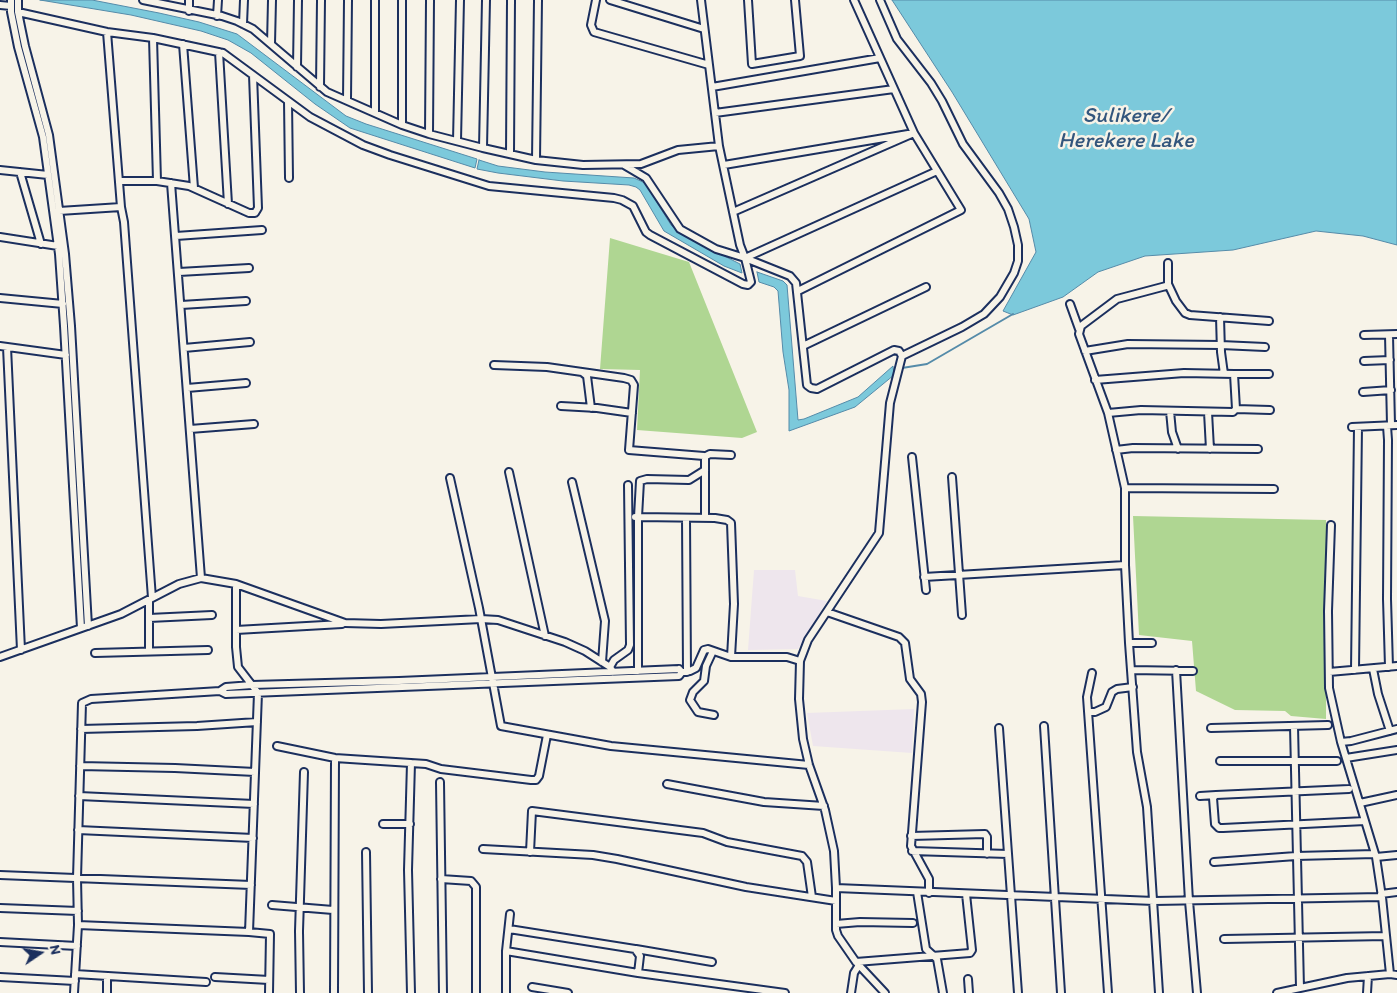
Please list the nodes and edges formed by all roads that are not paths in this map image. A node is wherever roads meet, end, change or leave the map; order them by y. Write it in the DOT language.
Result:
graph roads {
  1 [pos="18,0"];
  2 [pos="142,0"];
  3 [pos="189,0"];
  4 [pos="218,0"];
  5 [pos="244,0"];
  6 [pos="272,0"];
  7 [pos="298,0"];
  8 [pos="321,0"];
  9 [pos="348,0"];
  10 [pos="375,0"];
  11 [pos="402,0"];
  12 [pos="430,0"];
  13 [pos="460,0"];
  14 [pos="486,0"];
  15 [pos="511,0"];
  16 [pos="538,0"];
  17 [pos="596,0"];
  18 [pos="610,0"];
  19 [pos="701,0"];
  20 [pos="748,0"];
  21 [pos="795,0"];
  22 [pos="854,0"];
  23 [pos="880,0"];
  24 [pos="161,2"];
  25 [pos="11,3"];
  26 [pos="0,5"];
  27 [pos="189,11"];
  28 [pos="18,12"];
  29 [pos="218,16"];
  30 [pos="244,24"];
  31 [pos="704,29"];
  32 [pos="107,32"];
  33 [pos="153,38"];
  34 [pos="183,44"];
  35 [pos="271,44"];
  36 [pos="219,52"];
  37 [pos="880,58"];
  38 [pos="709,65"];
  39 [pos="298,67"];
  40 [pos="253,75"];
  41 [pos="320,87"];
  42 [pos="712,87"];
  43 [pos="894,89"];
  44 [pos="347,100"];
  45 [pos="288,101"];
  46 [pos="374,112"];
  47 [pos="715,113"];
  48 [pos="402,125"];
  49 [pos="914,133"];
  50 [pos="429,134"];
  51 [pos="458,142"];
  52 [pos="720,146"];
  53 [pos="483,148"];
  54 [pos="510,154"];
  55 [pos="536,160"];
  56 [pos="623,164"];
  57 [pos="724,165"];
  58 [pos="0,170"];
  59 [pos="937,170"];
  60 [pos="20,172"];
  61 [pos="48,176"];
  62 [pos="289,178"];
  63 [pos="119,181"];
  64 [pos="157,181"];
  65 [pos="172,183"];
  66 [pos="194,188"];
  67 [pos="228,204"];
  68 [pos="121,207"];
  69 [pos="60,211"];
  70 [pos="733,212"];
  71 [pos="262,230"];
  72 [pos="176,236"];
  73 [pos="0,238"];
  74 [pos="41,244"];
  75 [pos="58,246"];
  76 [pos="745,258"];
  77 [pos="1168,263"];
  78 [pos="249,268"];
  79 [pos="178,272"];
  80 [pos="1168,284"];
  81 [pos="926,287"];
  82 [pos="798,291"];
  83 [pos="0,298"];
  84 [pos="246,301"];
  85 [pos="63,304"];
  86 [pos="1070,304"];
  87 [pos="181,305"];
  88 [pos="1220,317"];
  89 [pos="1269,320"];
  90 [pos="1080,329"];
  91 [pos="1389,334"];
  92 [pos="1397,334"];
  93 [pos="1364,335"];
  94 [pos="250,342"];
  95 [pos="1221,345"];
  96 [pos="803,346"];
  97 [pos="3,347"];
  98 [pos="184,348"];
  99 [pos="1265,348"];
  100 [pos="1085,351"];
  101 [pos="66,355"];
  102 [pos="902,356"];
  103 [pos="1390,360"];
  104 [pos="1364,361"];
  105 [pos="494,365"];
  106 [pos="582,372"];
  107 [pos="1224,374"];
  108 [pos="1234,374"];
  109 [pos="1269,374"];
  110 [pos="1094,380"];
  111 [pos="246,383"];
  112 [pos="187,388"];
  113 [pos="1390,390"];
  114 [pos="1363,392"];
  115 [pos="561,406"];
  116 [pos="591,408"];
  117 [pos="1236,409"];
  118 [pos="1270,410"];
  119 [pos="1170,411"];
  120 [pos="1208,412"];
  121 [pos="1108,413"];
  122 [pos="632,414"];
  123 [pos="254,424"];
  124 [pos="1392,425"];
  125 [pos="190,429"];
  126 [pos="1178,449"];
  127 [pos="1210,449"];
  128 [pos="1116,450"];
  129 [pos="1258,450"];
  130 [pos="731,455"];
  131 [pos="704,457"];
  132 [pos="912,457"];
  133 [pos="705,470"];
  134 [pos="509,472"];
  135 [pos="952,477"];
  136 [pos="450,478"];
  137 [pos="572,482"];
  138 [pos="628,485"];
  139 [pos="1125,488"];
  140 [pos="1274,489"];
  141 [pos="628,516"];
  142 [pos="638,517"];
  143 [pos="686,518"];
  144 [pos="705,518"];
  145 [pos="1331,525"];
  146 [pos="1125,565"];
  147 [pos="959,575"];
  148 [pos="924,577"];
  149 [pos="201,578"];
  150 [pos="236,584"];
  151 [pos="926,590"];
  152 [pos="150,600"];
  153 [pos="827,612"];
  154 [pos="212,615"];
  155 [pos="962,615"];
  156 [pos="149,618"];
  157 [pos="481,619"];
  158 [pos="345,623"];
  159 [pos="85,627"];
  160 [pos="236,630"];
  161 [pos="545,636"];
  162 [pos="1152,643"];
  163 [pos="1129,644"];
  164 [pos="21,650"];
  165 [pos="208,650"];
  166 [pos="149,651"];
  167 [pos="712,651"];
  168 [pos="95,653"];
  169 [pos="731,656"];
  170 [pos="0,658"];
  171 [pos="800,661"];
  172 [pos="602,662"];
  173 [pos="1397,666"];
  174 [pos="1389,668"];
  175 [pos="612,669"];
  176 [pos="1373,669"];
  177 [pos="1131,670"];
  178 [pos="1176,670"];
  179 [pos="1355,670"];
  180 [pos="638,671"];
  181 [pos="1193,671"];
  182 [pos="684,672"];
  183 [pos="1329,672"];
  184 [pos="1092,673"];
  185 [pos="492,680"];
  186 [pos="252,686"];
  187 [pos="1132,688"];
  188 [pos="220,691"];
  189 [pos="258,693"];
  190 [pos="1088,712"];
  191 [pos="714,714"];
  192 [pos="257,722"];
  193 [pos="1328,725"];
  194 [pos="1044,726"];
  195 [pos="1294,726"];
  196 [pos="999,728"];
  197 [pos="1211,728"];
  198 [pos="81,729"];
  199 [pos="1394,730"];
  200 [pos="547,735"];
  201 [pos="1341,742"];
  202 [pos="277,746"];
  203 [pos="1397,750"];
  204 [pos="335,758"];
  205 [pos="1346,758"];
  206 [pos="1294,760"];
  207 [pos="1338,760"];
  208 [pos="1220,762"];
  209 [pos="411,763"];
  210 [pos="809,764"];
  211 [pos="80,766"];
  212 [pos="255,772"];
  213 [pos="304,772"];
  214 [pos="440,782"];
  215 [pos="667,784"];
  216 [pos="1349,789"];
  217 [pos="1295,791"];
  218 [pos="1216,795"];
  219 [pos="1397,795"];
  220 [pos="79,796"];
  221 [pos="1200,796"];
  222 [pos="1360,803"];
  223 [pos="254,804"];
  224 [pos="824,806"];
  225 [pos="1365,821"];
  226 [pos="383,824"];
  227 [pos="410,824"];
  228 [pos="1296,824"];
  229 [pos="78,830"];
  230 [pos="911,836"];
  231 [pos="253,838"];
  232 [pos="484,849"];
  233 [pos="912,851"];
  234 [pos="366,852"];
  235 [pos="530,852"];
  236 [pos="986,854"];
  237 [pos="1008,854"];
  238 [pos="1296,856"];
  239 [pos="1376,856"];
  240 [pos="1397,856"];
  241 [pos="1214,862"];
  242 [pos="0,874"];
  243 [pos="77,878"];
  244 [pos="441,879"];
  245 [pos="251,885"];
  246 [pos="836,888"];
  247 [pos="917,892"];
  248 [pos="1397,892"];
  249 [pos="929,893"];
  250 [pos="966,894"];
  251 [pos="1382,895"];
  252 [pos="1010,896"];
  253 [pos="812,897"];
  254 [pos="1056,898"];
  255 [pos="1297,898"];
  256 [pos="1102,899"];
  257 [pos="1189,900"];
  258 [pos="836,901"];
  259 [pos="1154,901"];
  260 [pos="272,906"];
  261 [pos="300,907"];
  262 [pos="0,908"];
  263 [pos="334,910"];
  264 [pos="78,912"];
  265 [pos="510,914"];
  266 [pos="913,923"];
  267 [pos="836,924"];
  268 [pos="78,925"];
  269 [pos="509,929"];
  270 [pos="249,932"];
  271 [pos="1386,936"];
  272 [pos="1298,937"];
  273 [pos="1224,939"];
  274 [pos="0,942"];
  275 [pos="77,946"];
  276 [pos="634,949"];
  277 [pos="506,951"];
  278 [pos="936,956"];
  279 [pos="712,962"];
  280 [pos="857,964"];
  281 [pos="638,973"];
  282 [pos="1394,974"];
  283 [pos="107,976"];
  284 [pos="215,976"];
  285 [pos="1368,976"];
  286 [pos="0,977"];
  287 [pos="75,978"];
  288 [pos="968,979"];
  289 [pos="270,980"];
  290 [pos="206,982"];
  291 [pos="532,987"];
  292 [pos="1300,988"];
  293 [pos="74,993"];
  294 [pos="106,993"];
  295 [pos="270,993"];
  296 [pos="300,993"];
  297 [pos="334,993"];
  298 [pos="368,993"];
  299 [pos="411,993"];
  300 [pos="443,993"];
  301 [pos="476,993"];
  302 [pos="506,993"];
  303 [pos="568,993"];
  304 [pos="785,993"];
  305 [pos="851,993"];
  306 [pos="885,993"];
  307 [pos="943,993"];
  308 [pos="969,993"];
  309 [pos="1018,993"];
  310 [pos="1061,993"];
  311 [pos="1108,993"];
  312 [pos="1159,993"];
  313 [pos="1197,993"];
  314 [pos="1277,993"];
  315 [pos="1367,993"];
  1 -- 28 [label="street"];
  2 -- 24 [label="street"];
  3 -- 27 [label="street"];
  4 -- 29 [label="street"];
  5 -- 30 [label="street"];
  6 -- 35 [label="street"];
  7 -- 39 [label="street"];
  8 -- 41 [label="street"];
  9 -- 44 [label="street"];
  10 -- 46 [label="street"];
  11 -- 48 [label="street"];
  12 -- 50 [label="street"];
  13 -- 51 [label="street"];
  14 -- 53 [label="street"];
  15 -- 54 [label="street"];
  16 -- 55 [label="street"];
  17 -- 38 [label="street"];
  18 -- 31 [label="street"];
  19 -- 31 [label="street"];
  20 -- 21 [label="street"];
  22 -- 37 [label="street"];
  23 -- 102 [label="street"];
  24 -- 27 [label="street"];
  25 -- 26 [label="street"];
  25 -- 61 [label="street"];
  27 -- 29 [label="street"];
  28 -- 32 [label="street"];
  28 -- 69 [label="street"];
  29 -- 30 [label="street"];
  30 -- 35 [label="street"];
  31 -- 38 [label="street"];
  32 -- 33 [label="street"];
  32 -- 63 [label="street"];
  33 -- 34 [label="street"];
  33 -- 64 [label="street"];
  34 -- 36 [label="street"];
  34 -- 66 [label="street"];
  35 -- 39 [label="street"];
  36 -- 40 [label="street"];
  36 -- 67 [label="street"];
  37 -- 42 [label="street"];
  37 -- 43 [label="street"];
  38 -- 42 [label="street"];
  39 -- 41 [label="street"];
  40 -- 45 [label="street"];
  40 -- 67 [label="street"];
  41 -- 44 [label="street"];
  42 -- 47 [label="street"];
  43 -- 47 [label="street"];
  43 -- 49 [label="street"];
  44 -- 46 [label="street"];
  45 -- 62 [label="street"];
  45 -- 76 [label="street"];
  46 -- 48 [label="street"];
  47 -- 52 [label="street"];
  48 -- 50 [label="street"];
  49 -- 57 [label="street"];
  49 -- 59 [label="street"];
  49 -- 70 [label="street"];
  50 -- 51 [label="street"];
  51 -- 53 [label="street"];
  52 -- 56 [label="street"];
  52 -- 57 [label="street"];
  53 -- 54 [label="street"];
  54 -- 55 [label="street"];
  55 -- 56 [label="street"];
  56 -- 76 [label="street"];
  57 -- 70 [label="street"];
  58 -- 60 [label="street"];
  59 -- 76 [label="street"];
  59 -- 82 [label="street"];
  60 -- 61 [label="street"];
  60 -- 74 [label="street"];
  61 -- 75 [label="street"];
  63 -- 64 [label="street"];
  63 -- 68 [label="street"];
  64 -- 65 [label="street"];
  65 -- 66 [label="street"];
  65 -- 72 [label="street"];
  66 -- 67 [label="street"];
  68 -- 69 [label="street"];
  68 -- 152 [label="street"];
  69 -- 159 [label="street"];
  70 -- 76 [label="street"];
  71 -- 72 [label="street"];
  72 -- 79 [label="street"];
  73 -- 74 [label="street"];
  74 -- 75 [label="street"];
  75 -- 85 [label="street"];
  76 -- 82 [label="street"];
  77 -- 80 [label="street"];
  78 -- 79 [label="street"];
  79 -- 87 [label="street"];
  80 -- 88 [label="street"];
  80 -- 90 [label="street"];
  81 -- 96 [label="street"];
  82 -- 96 [label="street"];
  83 -- 85 [label="street"];
  84 -- 87 [label="street"];
  85 -- 101 [label="street"];
  86 -- 90 [label="street"];
  87 -- 98 [label="street"];
  88 -- 89 [label="street"];
  88 -- 95 [label="street"];
  90 -- 100 [label="street"];
  91 -- 92 [label="street"];
  91 -- 93 [label="street"];
  91 -- 103 [label="street"];
  94 -- 98 [label="street"];
  95 -- 99 [label="street"];
  95 -- 100 [label="street"];
  95 -- 107 [label="street"];
  96 -- 102 [label="street"];
  97 -- 101 [label="street"];
  97 -- 164 [label="street"];
  98 -- 112 [label="street"];
  100 -- 110 [label="street"];
  101 -- 159 [label="street"];
  102 -- 153 [label="street"];
  103 -- 104 [label="street"];
  103 -- 113 [label="street"];
  105 -- 106 [label="street"];
  106 -- 116 [label="street"];
  106 -- 122 [label="street"];
  107 -- 108 [label="street"];
  107 -- 110 [label="street"];
  108 -- 109 [label="street"];
  108 -- 117 [label="street"];
  110 -- 121 [label="street"];
  111 -- 112 [label="street"];
  112 -- 125 [label="street"];
  113 -- 114 [label="street"];
  113 -- 124 [label="street"];
  115 -- 116 [label="street"];
  116 -- 122 [label="street"];
  117 -- 118 [label="street"];
  117 -- 120 [label="street"];
  119 -- 120 [label="street"];
  119 -- 121 [label="street"];
  119 -- 126 [label="street"];
  120 -- 127 [label="street"];
  121 -- 128 [label="street"];
  122 -- 131 [label="street"];
  123 -- 125 [label="street"];
  124 -- 174 [label="street"];
  124 -- 179 [label="street"];
  125 -- 149 [label="street"];
  126 -- 127 [label="street"];
  126 -- 128 [label="street"];
  127 -- 129 [label="street"];
  128 -- 139 [label="street"];
  130 -- 131 [label="street"];
  131 -- 133 [label="street"];
  132 -- 148 [label="street"];
  133 -- 142 [label="street"];
  133 -- 144 [label="street"];
  134 -- 161 [label="street"];
  135 -- 147 [label="street"];
  136 -- 157 [label="street"];
  137 -- 172 [label="street"];
  138 -- 141 [label="street"];
  139 -- 140 [label="street"];
  139 -- 146 [label="street"];
  141 -- 142 [label="street"];
  141 -- 175 [label="street"];
  142 -- 143 [label="street"];
  142 -- 180 [label="street"];
  143 -- 144 [label="street"];
  143 -- 182 [label="street"];
  144 -- 169 [label="street"];
  145 -- 183 [label="street"];
  146 -- 147 [label="street"];
  146 -- 163 [label="street"];
  147 -- 148 [label="street"];
  147 -- 155 [label="street"];
  148 -- 151 [label="street"];
  149 -- 150 [label="street"];
  149 -- 152 [label="street"];
  150 -- 158 [label="street"];
  150 -- 160 [label="street"];
  152 -- 156 [label="street"];
  152 -- 159 [label="street"];
  153 -- 171 [label="street"];
  153 -- 230 [label="street"];
  154 -- 156 [label="street"];
  156 -- 166 [label="street"];
  157 -- 158 [label="street"];
  157 -- 161 [label="street"];
  157 -- 185 [label="street"];
  158 -- 160 [label="street"];
  159 -- 164 [label="street"];
  160 -- 186 [label="street"];
  161 -- 172 [label="street"];
  162 -- 163 [label="street"];
  163 -- 177 [label="street"];
  164 -- 170 [label="street"];
  165 -- 166 [label="street"];
  166 -- 168 [label="street"];
  167 -- 169 [label="street"];
  167 -- 182 [label="street"];
  167 -- 191 [label="street"];
  169 -- 171 [label="street"];
  171 -- 210 [label="street"];
  172 -- 175 [label="street"];
  173 -- 174 [label="street"];
  174 -- 176 [label="street"];
  175 -- 180 [label="street"];
  175 -- 185 [label="street"];
  176 -- 179 [label="street"];
  176 -- 199 [label="street"];
  177 -- 178 [label="street"];
  177 -- 187 [label="street"];
  178 -- 181 [label="street"];
  178 -- 257 [label="street"];
  179 -- 183 [label="street"];
  180 -- 182 [label="street"];
  182 -- 185 [label="street"];
  183 -- 201 [label="street"];
  184 -- 190 [label="street"];
  185 -- 186 [label="street"];
  185 -- 189 [label="street"];
  185 -- 200 [label="street"];
  186 -- 188 [label="street"];
  186 -- 189 [label="street"];
  187 -- 190 [label="street"];
  187 -- 259 [label="street"];
  188 -- 189 [label="street"];
  188 -- 198 [label="street"];
  189 -- 192 [label="street"];
  190 -- 256 [label="street"];
  192 -- 198 [label="street"];
  192 -- 212 [label="street"];
  193 -- 195 [label="street"];
  194 -- 254 [label="street"];
  195 -- 197 [label="street"];
  195 -- 206 [label="street"];
  196 -- 237 [label="street"];
  198 -- 211 [label="street"];
  199 -- 201 [label="street"];
  200 -- 209 [label="street"];
  200 -- 210 [label="street"];
  201 -- 205 [label="street"];
  202 -- 204 [label="street"];
  203 -- 205 [label="street"];
  204 -- 209 [label="street"];
  204 -- 263 [label="street"];
  205 -- 222 [label="street"];
  206 -- 207 [label="street"];
  206 -- 208 [label="street"];
  206 -- 217 [label="street"];
  209 -- 227 [label="street"];
  210 -- 224 [label="street"];
  211 -- 212 [label="street"];
  211 -- 220 [label="street"];
  212 -- 223 [label="street"];
  213 -- 261 [label="street"];
  214 -- 244 [label="street"];
  215 -- 224 [label="street"];
  216 -- 217 [label="street"];
  217 -- 218 [label="street"];
  217 -- 228 [label="street"];
  218 -- 221 [label="street"];
  218 -- 228 [label="street"];
  219 -- 222 [label="street"];
  220 -- 223 [label="street"];
  220 -- 229 [label="street"];
  222 -- 225 [label="street"];
  223 -- 231 [label="street"];
  224 -- 246 [label="street"];
  225 -- 228 [label="street"];
  225 -- 239 [label="street"];
  226 -- 227 [label="street"];
  227 -- 299 [label="street"];
  228 -- 238 [label="street"];
  229 -- 231 [label="street"];
  229 -- 243 [label="street"];
  230 -- 233 [label="street"];
  230 -- 236 [label="street"];
  231 -- 245 [label="street"];
  232 -- 235 [label="street"];
  233 -- 236 [label="street"];
  233 -- 249 [label="street"];
  234 -- 298 [label="street"];
  235 -- 253 [label="street"];
  235 -- 253 [label="street"];
  236 -- 237 [label="street"];
  237 -- 252 [label="street"];
  238 -- 239 [label="street"];
  238 -- 241 [label="street"];
  238 -- 255 [label="street"];
  239 -- 240 [label="street"];
  239 -- 251 [label="street"];
  242 -- 243 [label="street"];
  243 -- 245 [label="street"];
  243 -- 264 [label="street"];
  244 -- 300 [label="street"];
  244 -- 301 [label="street"];
  245 -- 270 [label="street"];
  246 -- 247 [label="street"];
  246 -- 258 [label="street"];
  247 -- 249 [label="street"];
  247 -- 278 [label="street"];
  248 -- 251 [label="street"];
  249 -- 250 [label="street"];
  250 -- 252 [label="street"];
  250 -- 278 [label="street"];
  251 -- 255 [label="street"];
  251 -- 271 [label="street"];
  252 -- 254 [label="street"];
  252 -- 309 [label="street"];
  253 -- 258 [label="street"];
  254 -- 256 [label="street"];
  254 -- 310 [label="street"];
  255 -- 257 [label="street"];
  255 -- 272 [label="street"];
  256 -- 259 [label="street"];
  256 -- 311 [label="street"];
  257 -- 259 [label="street"];
  257 -- 313 [label="street"];
  258 -- 267 [label="street"];
  259 -- 312 [label="street"];
  260 -- 261 [label="street"];
  261 -- 263 [label="street"];
  261 -- 296 [label="street"];
  262 -- 264 [label="street"];
  263 -- 297 [label="street"];
  264 -- 268 [label="street"];
  265 -- 269 [label="street"];
  266 -- 267 [label="street"];
  267 -- 280 [label="street"];
  268 -- 270 [label="street"];
  268 -- 275 [label="street"];
  269 -- 276 [label="street"];
  269 -- 277 [label="street"];
  270 -- 289 [label="street"];
  271 -- 272 [label="street"];
  271 -- 282 [label="street"];
  272 -- 273 [label="street"];
  272 -- 292 [label="street"];
  274 -- 275 [label="street"];
  275 -- 287 [label="street"];
  276 -- 279 [label="street"];
  276 -- 281 [label="street"];
  277 -- 281 [label="street"];
  277 -- 302 [label="street"];
  278 -- 280 [label="street"];
  278 -- 307 [label="street"];
  280 -- 305 [label="street"];
  280 -- 306 [label="street"];
  281 -- 304 [label="street"];
  282 -- 285 [label="street"];
  283 -- 287 [label="street"];
  283 -- 290 [label="street"];
  283 -- 294 [label="street"];
  284 -- 289 [label="street"];
  285 -- 292 [label="street"];
  285 -- 315 [label="street"];
  286 -- 287 [label="street"];
  287 -- 293 [label="street"];
  288 -- 308 [label="street"];
  289 -- 295 [label="street"];
  291 -- 303 [label="street"];
  292 -- 314 [label="street"];
}
